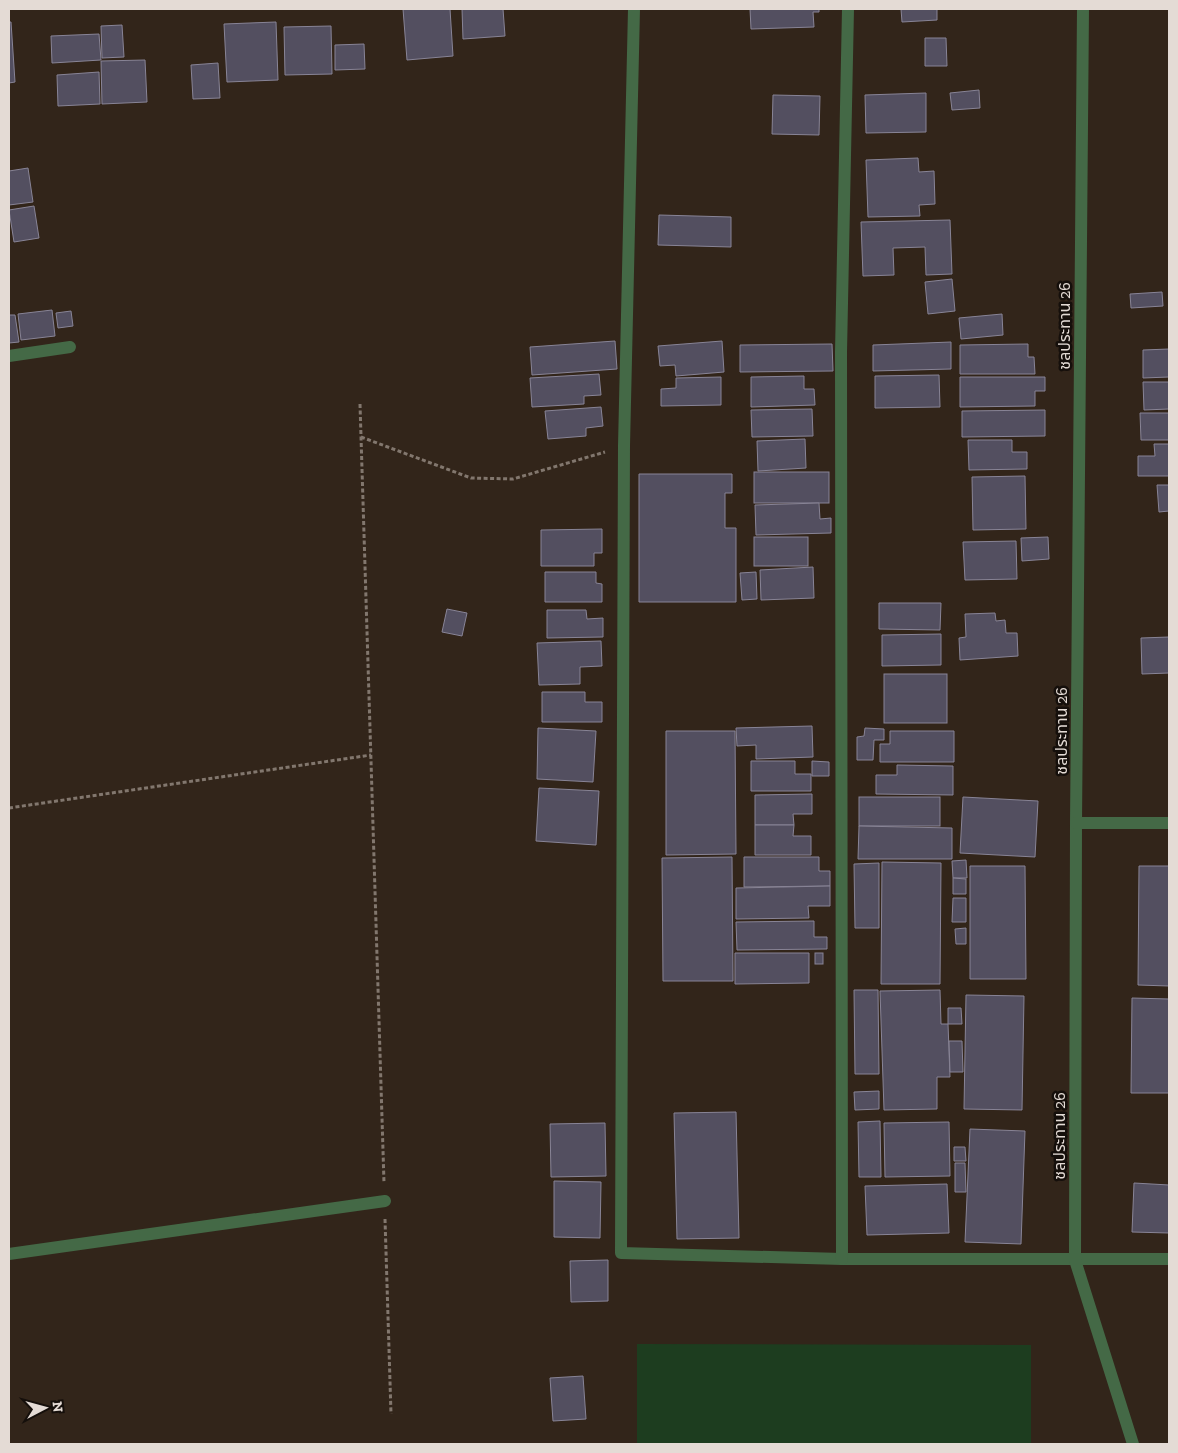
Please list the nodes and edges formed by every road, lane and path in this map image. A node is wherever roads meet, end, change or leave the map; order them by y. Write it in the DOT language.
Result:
graph roads {
  1 [pos="634,9"];
  2 [pos="848,9"];
  3 [pos="1083,9"];
  4 [pos="70,347"];
  5 [pos="9,356"];
  6 [pos="360,404"];
  7 [pos="361,437"];
  8 [pos="624,446"];
  9 [pos="371,755"];
  10 [pos="9,808"];
  11 [pos="1076,822"];
  12 [pos="1169,823"];
  13 [pos="385,1201"];
  14 [pos="9,1254"];
  15 [pos="842,1259"];
  16 [pos="1169,1259"];
  17 [pos="1075,1260"];
  18 [pos="391,1414"];
  19 [pos="1133,1444"];
  1 -- 8 [label="street"];
  2 -- 15 [label="street"];
  3 -- 11 [label="street, ชลประทาน 26"];
  4 -- 5 [label="street"];
  6 -- 7 [label="path"];
  7 -- 8 [label="path"];
  7 -- 9 [label="path"];
  8 -- 15 [label="street"];
  9 -- 10 [label="path"];
  9 -- 13 [label="path"];
  11 -- 12 [label="street"];
  11 -- 17 [label="street, ชลประทาน 26"];
  13 -- 14 [label="street"];
  13 -- 18 [label="path"];
  15 -- 17 [label="street"];
  16 -- 17 [label="street"];
  17 -- 19 [label="street, ชลประทาน 26"];
}
